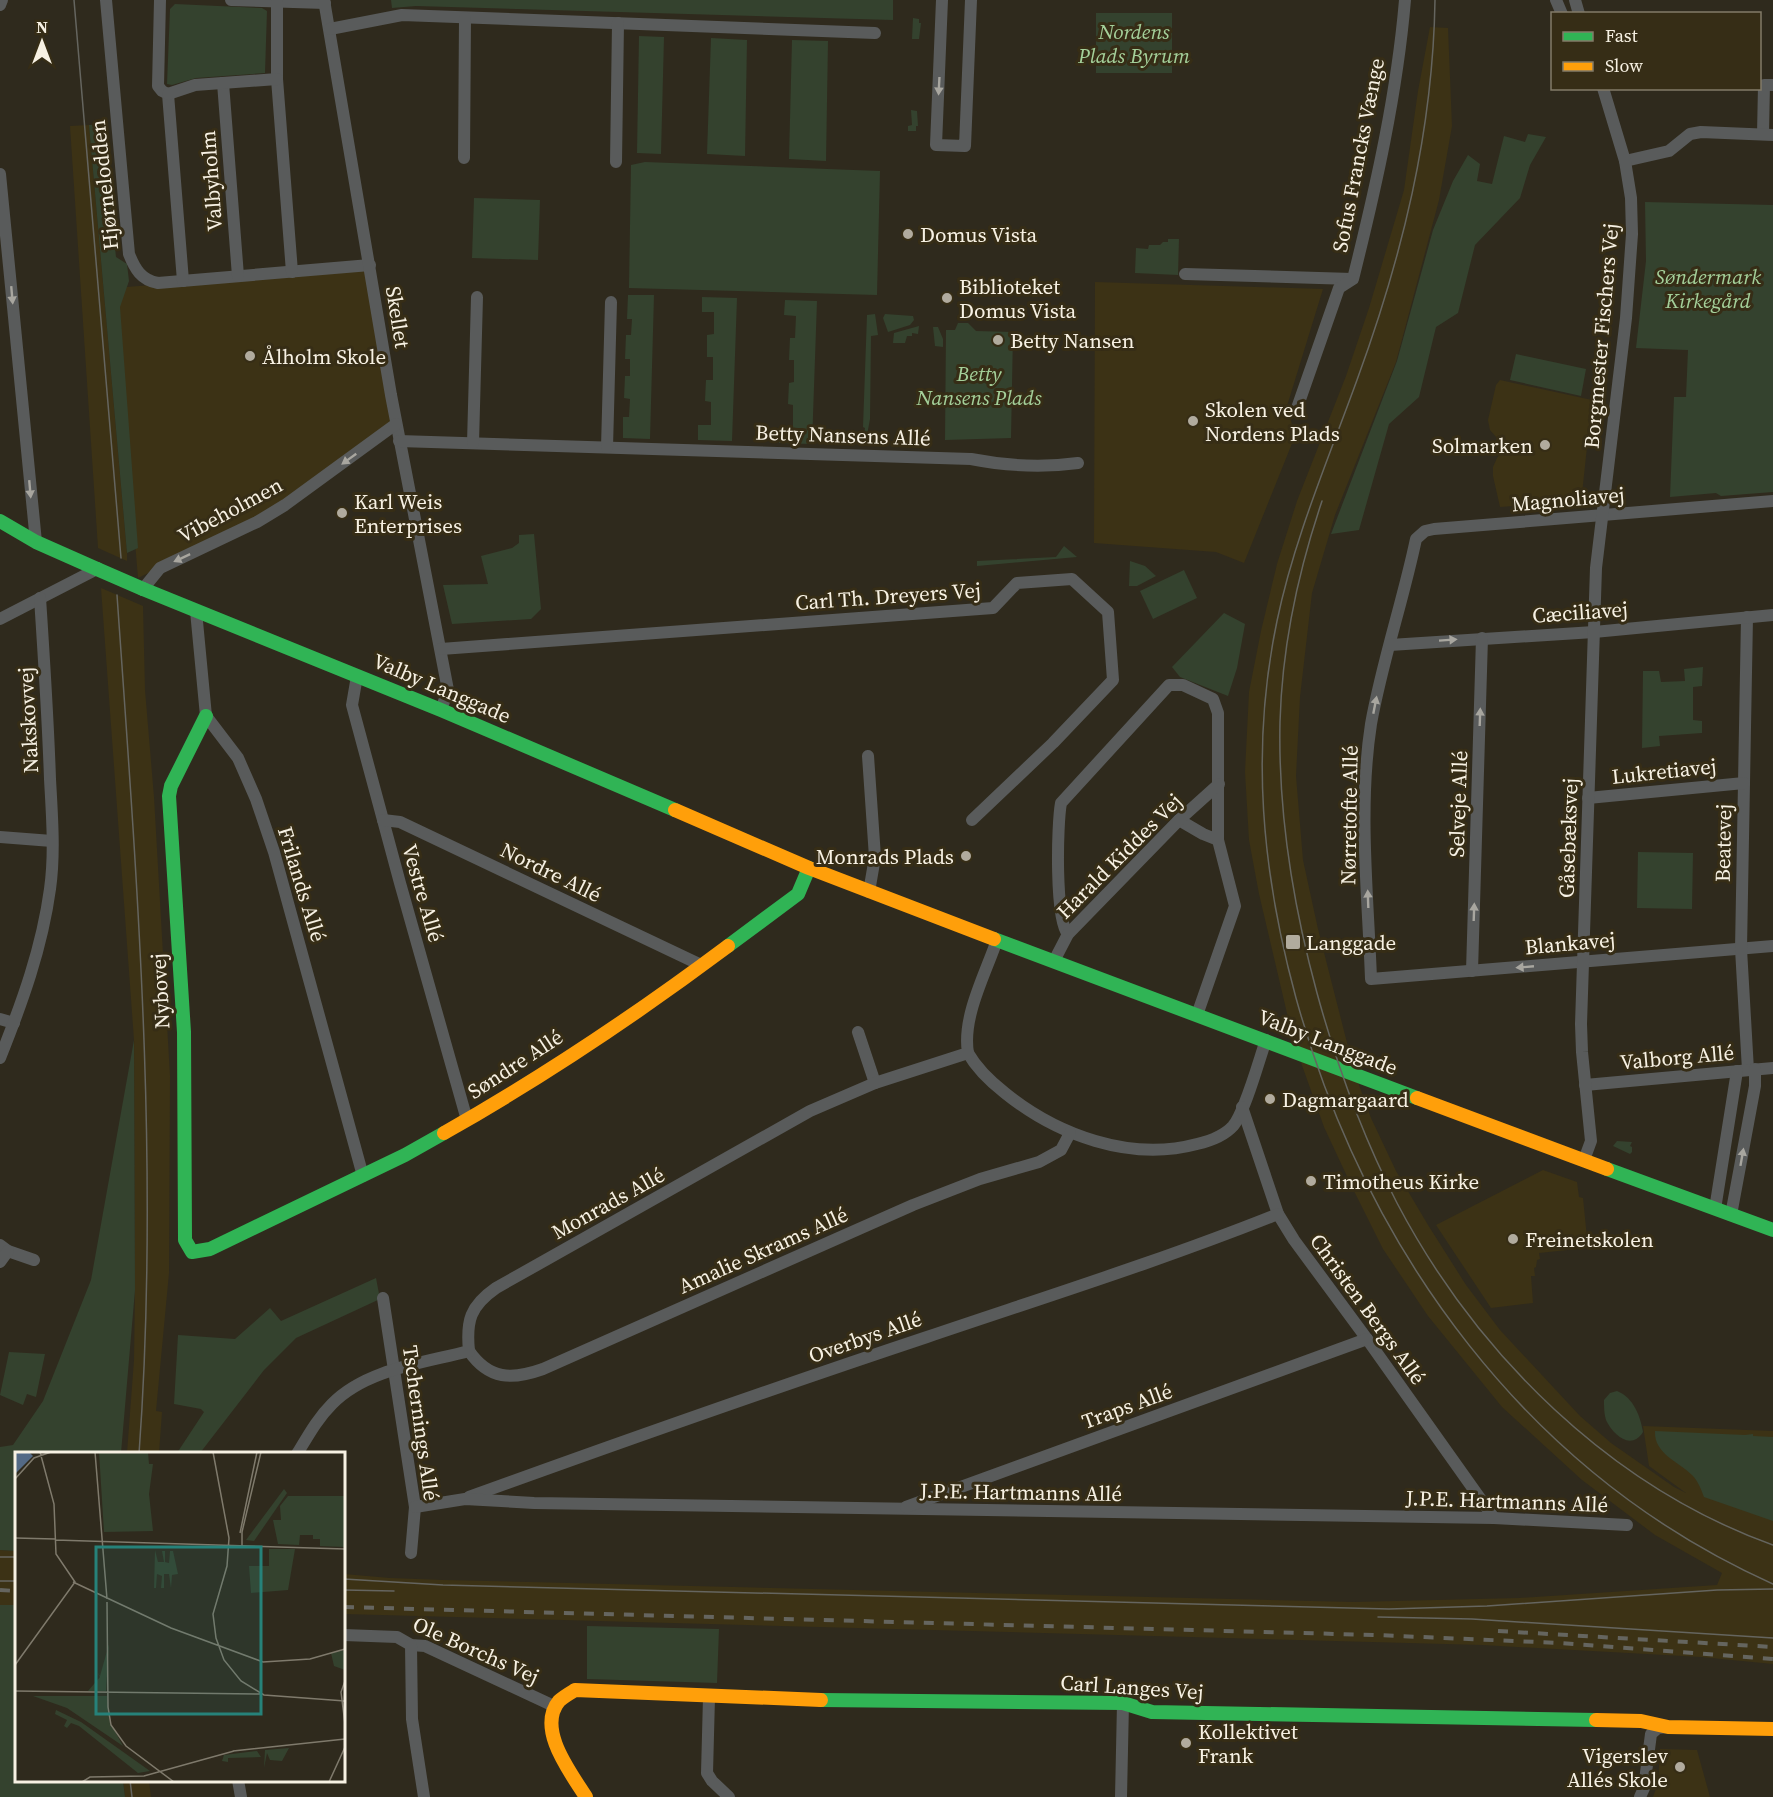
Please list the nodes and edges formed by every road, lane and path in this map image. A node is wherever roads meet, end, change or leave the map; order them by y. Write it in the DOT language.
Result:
graph roads {
  1 [pos="2,0"];
  2 [pos="106,0"];
  3 [pos="160,0"];
  4 [pos="231,0"];
  5 [pos="942,0"];
  6 [pos="971,0"];
  7 [pos="1405,0"];
  8 [pos="277,2"];
  9 [pos="325,2"];
  10 [pos="0,5"];
  11 [pos="465,18"];
  12 [pos="618,23"];
  13 [pos="330,29"];
  14 [pos="875,33"];
  15 [pos="277,79"];
  16 [pos="223,83"];
  17 [pos="1773,85"];
  18 [pos="1599,90"];
  19 [pos="1604,90"];
  20 [pos="168,94"];
  21 [pos="1607,104"];
  22 [pos="1768,135"];
  23 [pos="464,158"];
  24 [pos="1625,161"];
  25 [pos="616,162"];
  26 [pos="0,174"];
  27 [pos="370,266"];
  28 [pos="292,272"];
  29 [pos="1185,274"];
  30 [pos="238,276"];
  31 [pos="1353,279"];
  32 [pos="183,281"];
  33 [pos="477,297"];
  34 [pos="611,302"];
  35 [pos="1296,411"];
  36 [pos="396,424"];
  37 [pos="399,441"];
  38 [pos="473,443"];
  39 [pos="607,447"];
  40 [pos="1078,462"];
  41 [pos="1773,501"];
  42 [pos="1602,515"];
  43 [pos="0,521"];
  44 [pos="36,542"];
  45 [pos="97,569"];
  46 [pos="1405,585"];
  47 [pos="143,589"];
  48 [pos="40,598"];
  49 [pos="196,611"];
  50 [pos="1773,615"];
  51 [pos="1747,617"];
  52 [pos="0,619"];
  53 [pos="1594,632"];
  54 [pos="1482,638"];
  55 [pos="1390,645"];
  56 [pos="441,649"];
  57 [pos="357,676"];
  58 [pos="441,710"];
  59 [pos="206,716"];
  60 [pos="867,756"];
  61 [pos="1744,783"];
  62 [pos="1219,784"];
  63 [pos="1588,798"];
  64 [pos="972,819"];
  65 [pos="383,820"];
  66 [pos="1179,820"];
  67 [pos="0,837"];
  68 [pos="1218,840"];
  69 [pos="52,841"];
  70 [pos="809,868"];
  71 [pos="869,892"];
  72 [pos="1068,934"];
  73 [pos="997,940"];
  74 [pos="1773,946"];
  75 [pos="1741,949"];
  76 [pos="1054,961"];
  77 [pos="1583,962"];
  78 [pos="701,965"];
  79 [pos="1472,971"];
  80 [pos="1371,979"];
  81 [pos="1197,1015"];
  82 [pos="0,1019"];
  83 [pos="14,1023"];
  84 [pos="858,1032"];
  85 [pos="1266,1041"];
  86 [pos="968,1053"];
  87 [pos="0,1058"];
  88 [pos="1773,1068"];
  89 [pos="1746,1070"];
  90 [pos="875,1083"];
  91 [pos="1585,1085"];
  92 [pos="1242,1107"];
  93 [pos="467,1120"];
  94 [pos="1070,1133"];
  95 [pos="1584,1160"];
  96 [pos="363,1176"];
  97 [pos="1715,1209"];
  98 [pos="1278,1214"];
  99 [pos="1731,1215"];
  100 [pos="1773,1230"];
  101 [pos="4,1248"];
  102 [pos="210,1249"];
  103 [pos="34,1260"];
  104 [pos="0,1262"];
  105 [pos="383,1299"];
  106 [pos="1367,1340"];
  107 [pos="469,1351"];
  108 [pos="394,1371"];
  109 [pos="298,1452"];
  110 [pos="465,1499"];
  111 [pos="415,1507"];
  112 [pos="899,1509"];
  113 [pos="1494,1518"];
  114 [pos="1627,1525"];
  115 [pos="411,1552"];
  116 [pos="345,1635"];
  117 [pos="411,1645"];
  118 [pos="709,1697"];
  119 [pos="1123,1703"];
  120 [pos="556,1707"];
  121 [pos="1668,1727"];
  122 [pos="1773,1729"];
  123 [pos="238,1782"];
  124 [pos="241,1797"];
  125 [pos="424,1797"];
  126 [pos="586,1797"];
  127 [pos="729,1797"];
  128 [pos="1121,1797"];
  129 [pos="1640,1797"];
  1 -- 10 [label="street"];
  2 -- 32 [label="street, Hjørnelodden"];
  3 -- 20 [label="street, Valbyholm"];
  4 -- 8 [label="street"];
  5 -- 6 [label="street, one-way"];
  7 -- 31 [label="street, Sofus Francks Vænge"];
  8 -- 9 [label="street"];
  8 -- 15 [label="street"];
  9 -- 13 [label="street, Skellet"];
  11 -- 12 [label="street"];
  11 -- 13 [label="street"];
  11 -- 23 [label="street"];
  12 -- 14 [label="street"];
  12 -- 25 [label="street"];
  13 -- 27 [label="street, Skellet"];
  15 -- 16 [label="street"];
  15 -- 28 [label="street"];
  16 -- 20 [label="street"];
  16 -- 30 [label="street, Valbyholm"];
  17 -- 22 [label="street"];
  18 -- 21 [label="street, Borgmester Fischers Vej"];
  19 -- 21 [label="street, Borgmester Fischers Vej"];
  20 -- 32 [label="street, Valbyholm"];
  21 -- 24 [label="street, Borgmester Fischers Vej"];
  22 -- 24 [label="street"];
  24 -- 42 [label="street, Borgmester Fischers Vej"];
  26 -- 44 [label="street, one-way"];
  27 -- 28 [label="street, Hjørnelodden"];
  27 -- 36 [label="street, Skellet"];
  28 -- 30 [label="street, Hjørnelodden"];
  29 -- 31 [label="street"];
  30 -- 32 [label="street, Hjørnelodden"];
  31 -- 35 [label="street, Sofus Francks Vænge"];
  33 -- 38 [label="street"];
  34 -- 39 [label="street"];
  36 -- 37 [label="street, Skellet"];
  36 -- 47 [label="street, Vibeholmen, one-way"];
  37 -- 38 [label="street, Betty Nansens Allé"];
  37 -- 56 [label="street, Skellet"];
  38 -- 39 [label="street, Betty Nansens Allé"];
  39 -- 40 [label="street, Betty Nansens Allé"];
  41 -- 42 [label="street, Magnoliavej"];
  42 -- 46 [label="street, Magnoliavej"];
  42 -- 53 [label="street, Gåsebæksvej"];
  43 -- 44 [label="street, Valby Langgade"];
  44 -- 45 [label="street, Valby Langgade"];
  45 -- 47 [label="street, Valby Langgade, bridge"];
  45 -- 48 [label="street"];
  46 -- 55 [label="street, Nørretofte Allé"];
  47 -- 49 [label="street, Valby Langgade"];
  48 -- 52 [label="street"];
  48 -- 69 [label="street, Nakskovvej"];
  49 -- 57 [label="street, Valby Langgade"];
  49 -- 59 [label="street"];
  50 -- 51 [label="street, Cæciliavej"];
  51 -- 53 [label="street, Cæciliavej"];
  51 -- 61 [label="street, Beatevej"];
  53 -- 54 [label="street, Cæciliavej"];
  53 -- 63 [label="street, Gåsebæksvej"];
  55 -- 54 [label="street, Cæciliavej, one-way"];
  79 -- 54 [label="street, Selveje Allé, one-way"];
  80 -- 55 [label="street, Nørretofte Allé, one-way"];
  56 -- 58 [label="street, Skellet"];
  56 -- 64 [label="street, Carl Th. Dreyers Vej"];
  57 -- 58 [label="street, Valby Langgade"];
  57 -- 65 [label="street, Vestre Allé"];
  58 -- 70 [label="street, Valby Langgade"];
  59 -- 96 [label="street, Frilands Allé"];
  59 -- 102 [label="street, Nybovej"];
  60 -- 71 [label="street"];
  61 -- 63 [label="street, Lukretiavej"];
  61 -- 75 [label="street, Beatevej"];
  62 -- 66 [label="street, Harald Kiddes Vej"];
  62 -- 68 [label="street"];
  62 -- 72 [label="street"];
  63 -- 77 [label="street, Gåsebæksvej"];
  65 -- 78 [label="street, Nordre Allé"];
  65 -- 93 [label="street, Vestre Allé"];
  66 -- 68 [label="street"];
  66 -- 72 [label="street, Harald Kiddes Vej"];
  67 -- 69 [label="street"];
  68 -- 81 [label="street"];
  69 -- 83 [label="street, Nakskovvej"];
  70 -- 71 [label="street, Valby Langgade"];
  70 -- 78 [label="street, Søndre Allé"];
  71 -- 73 [label="street, Valby Langgade"];
  72 -- 76 [label="street, Harald Kiddes Vej"];
  73 -- 76 [label="street, Valby Langgade"];
  73 -- 86 [label="street"];
  74 -- 75 [label="street, Blankavej"];
  75 -- 77 [label="street, Blankavej"];
  75 -- 89 [label="street, Beatevej"];
  76 -- 81 [label="street, Valby Langgade"];
  77 -- 79 [label="street, Blankavej, one-way"];
  77 -- 91 [label="street, Gåsebæksvej"];
  78 -- 93 [label="street, Søndre Allé"];
  79 -- 80 [label="street, Blankavej"];
  81 -- 85 [label="street, Valby Langgade"];
  82 -- 83 [label="street"];
  83 -- 87 [label="street, Nakskovvej"];
  84 -- 90 [label="street"];
  85 -- 92 [label="street"];
  85 -- 95 [label="street, Valby Langgade"];
  86 -- 90 [label="street, Monrads Allé"];
  86 -- 94 [label="street"];
  88 -- 89 [label="street, Valborg Allé"];
  89 -- 91 [label="street, Valborg Allé"];
  89 -- 97 [label="street, Beatevej"];
  99 -- 89 [label="street, Beatevej, one-way"];
  90 -- 107 [label="street, Monrads Allé"];
  91 -- 95 [label="street, Gåsebæksvej"];
  92 -- 94 [label="street"];
  92 -- 98 [label="street, Christen Bergs Allé"];
  93 -- 96 [label="street, Søndre Allé"];
  94 -- 107 [label="street, Amalie Skrams Allé"];
  95 -- 97 [label="street, Valby Langgade"];
  96 -- 102 [label="street, Søndre Allé"];
  97 -- 99 [label="street, Valby Langgade"];
  98 -- 106 [label="street, Christen Bergs Allé"];
  98 -- 110 [label="street, Overbys Allé"];
  99 -- 100 [label="street, Valby Langgade"];
  101 -- 103 [label="street"];
  101 -- 104 [label="street"];
  105 -- 108 [label="street, Tschernings Allé"];
  106 -- 112 [label="street, Traps Allé"];
  106 -- 113 [label="street, Christen Bergs Allé"];
  107 -- 108 [label="street"];
  108 -- 109 [label="street"];
  108 -- 111 [label="street, Tschernings Allé"];
  110 -- 111 [label="street, J.P.E. Hartmanns Allé"];
  110 -- 112 [label="street, J.P.E. Hartmanns Allé"];
  111 -- 115 [label="street, Tschernings Allé"];
  112 -- 113 [label="street, J.P.E. Hartmanns Allé"];
  113 -- 114 [label="street, J.P.E. Hartmanns Allé"];
  116 -- 117 [label="street, Ole Borchs Vej"];
  117 -- 120 [label="street, Ole Borchs Vej"];
  117 -- 125 [label="street"];
  118 -- 119 [label="street, Carl Langes Vej"];
  118 -- 120 [label="street, Carl Langes Vej"];
  118 -- 127 [label="street"];
  119 -- 121 [label="street, Carl Langes Vej"];
  119 -- 128 [label="street"];
  120 -- 126 [label="street"];
  121 -- 122 [label="street, Carl Langes Vej"];
  121 -- 129 [label="street"];
  123 -- 124 [label="street"];
}
